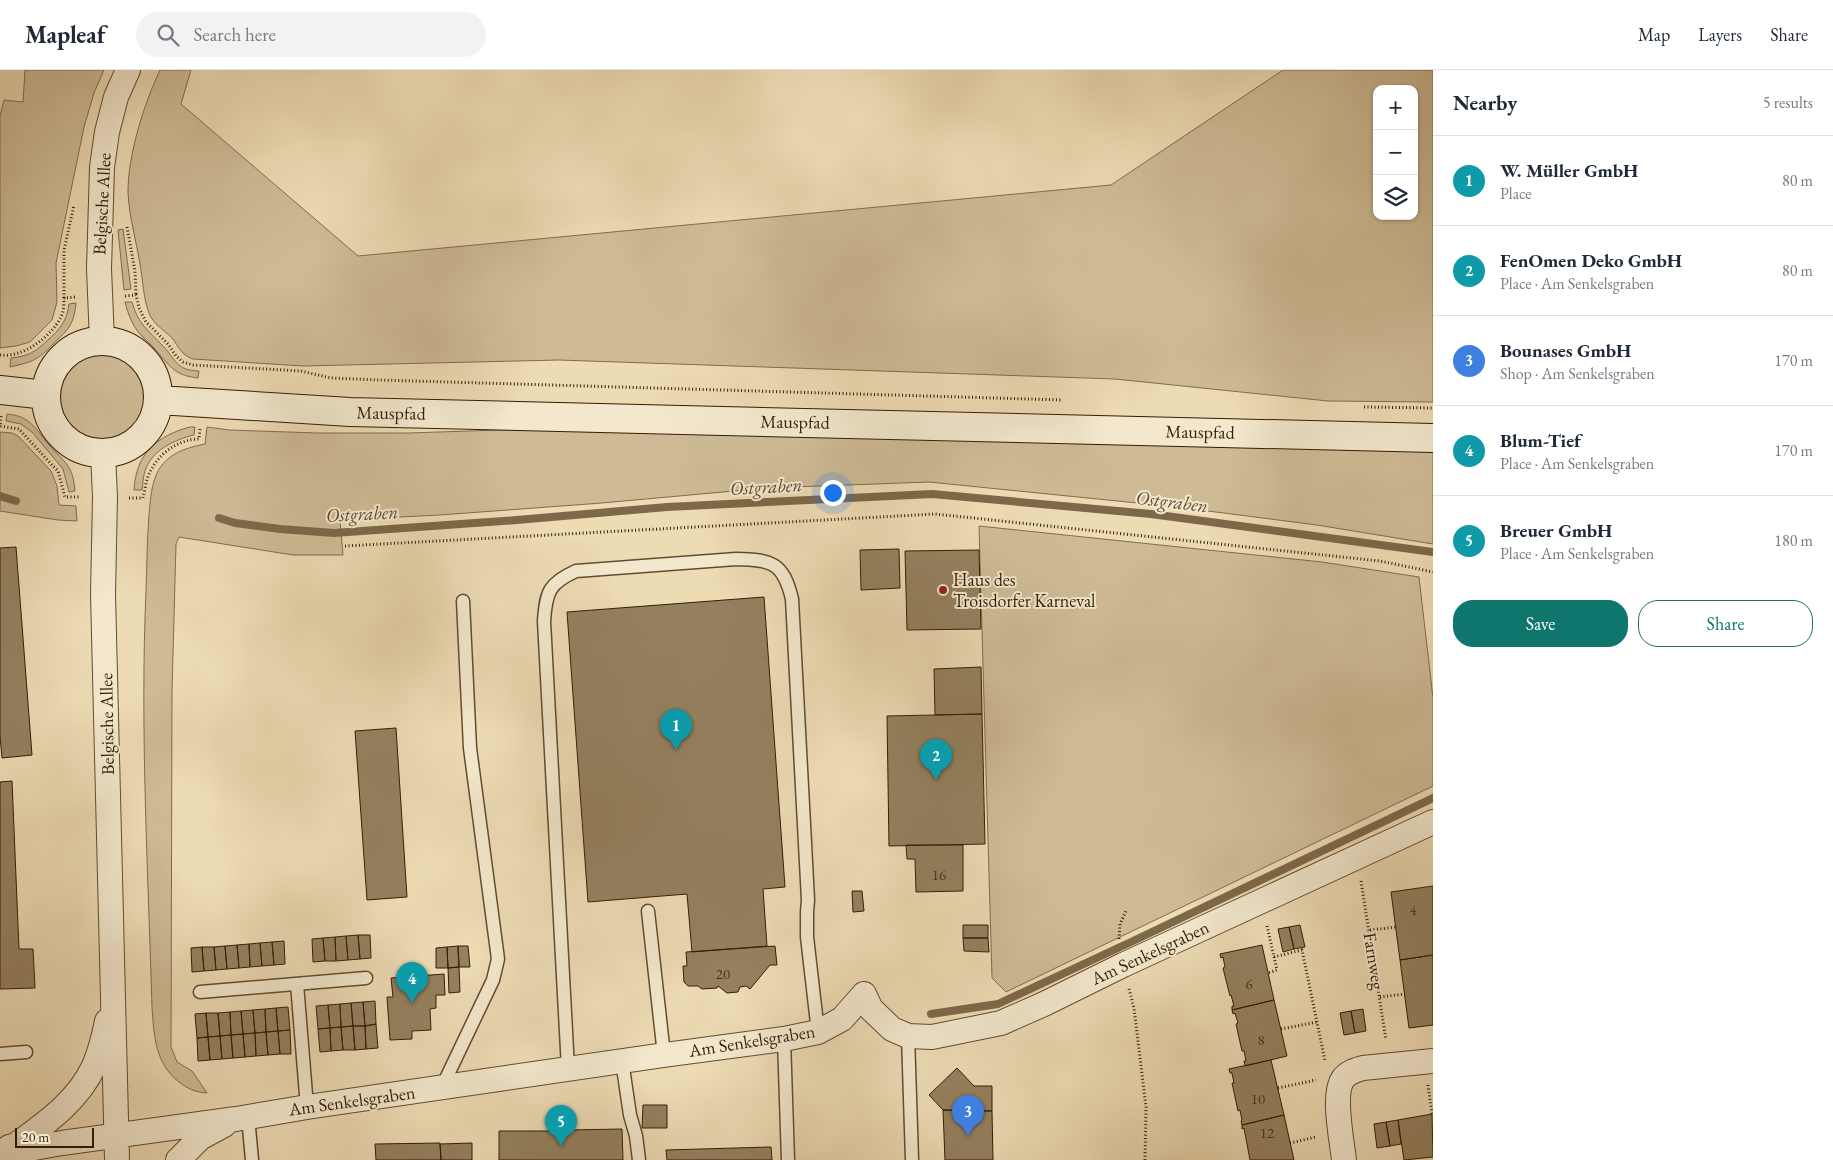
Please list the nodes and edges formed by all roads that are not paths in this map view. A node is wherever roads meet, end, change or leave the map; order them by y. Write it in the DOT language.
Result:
graph roads {
  1 [pos="128,70"];
  2 [pos="102,341"];
  3 [pos="0,390"];
  4 [pos="46,395"];
  5 [pos="158,400"];
  6 [pos="1433,438"];
  7 [pos="102,454"];
  8 [pos="463,601"];
  9 [pos="1433,822"];
  10 [pos="648,911"];
  11 [pos="366,978"];
  12 [pos="297,984"];
  13 [pos="200,992"];
  14 [pos="114,995"];
  15 [pos="818,1032"];
  16 [pos="908,1036"];
  17 [pos="784,1039"];
  18 [pos="26,1052"];
  19 [pos="0,1054"];
  20 [pos="664,1055"];
  21 [pos="622,1061"];
  22 [pos="1433,1061"];
  23 [pos="568,1069"];
  24 [pos="442,1087"];
  25 [pos="307,1107"];
  26 [pos="242,1118"];
  27 [pos="117,1135"];
  28 [pos="0,1152"];
  29 [pos="0,1158"];
  30 [pos="14,1160"];
  31 [pos="117,1160"];
  32 [pos="178,1160"];
  33 [pos="252,1160"];
  34 [pos="639,1160"];
  35 [pos="788,1160"];
  36 [pos="912,1160"];
  37 [pos="1344,1160"];
  1 -- 2 [label="street, Belgische Allee"];
  2 -- 4 [label="street"];
  2 -- 5 [label="street"];
  3 -- 4 [label="street"];
  4 -- 7 [label="street"];
  5 -- 6 [label="street, Mauspfad"];
  5 -- 7 [label="street"];
  7 -- 14 [label="street, Belgische Allee"];
  8 -- 24 [label="lane"];
  9 -- 16 [label="street, Am Senkelsgraben"];
  10 -- 20 [label="lane"];
  11 -- 12 [label="lane"];
  12 -- 13 [label="lane"];
  12 -- 25 [label="lane"];
  14 -- 27 [label="street, Belgische Allee"];
  14 -- 28 [label="street, Belgische Allee"];
  15 -- 16 [label="street, Am Senkelsgraben"];
  15 -- 17 [label="street, Am Senkelsgraben"];
  15 -- 23 [label="lane"];
  16 -- 36 [label="lane"];
  17 -- 20 [label="street, Am Senkelsgraben"];
  17 -- 35 [label="lane"];
  18 -- 19 [label="lane"];
  20 -- 21 [label="street, Am Senkelsgraben"];
  21 -- 23 [label="street, Am Senkelsgraben"];
  21 -- 34 [label="lane"];
  22 -- 37 [label="street"];
  23 -- 24 [label="street, Am Senkelsgraben"];
  24 -- 25 [label="street, Am Senkelsgraben"];
  25 -- 26 [label="street, Am Senkelsgraben"];
  26 -- 27 [label="street, Am Senkelsgraben"];
  26 -- 32 [label="street"];
  26 -- 33 [label="lane"];
  27 -- 28 [label="street, Am Senkelsgraben"];
  27 -- 31 [label="street, Belgische Allee"];
  29 -- 30 [label="street"];
}
